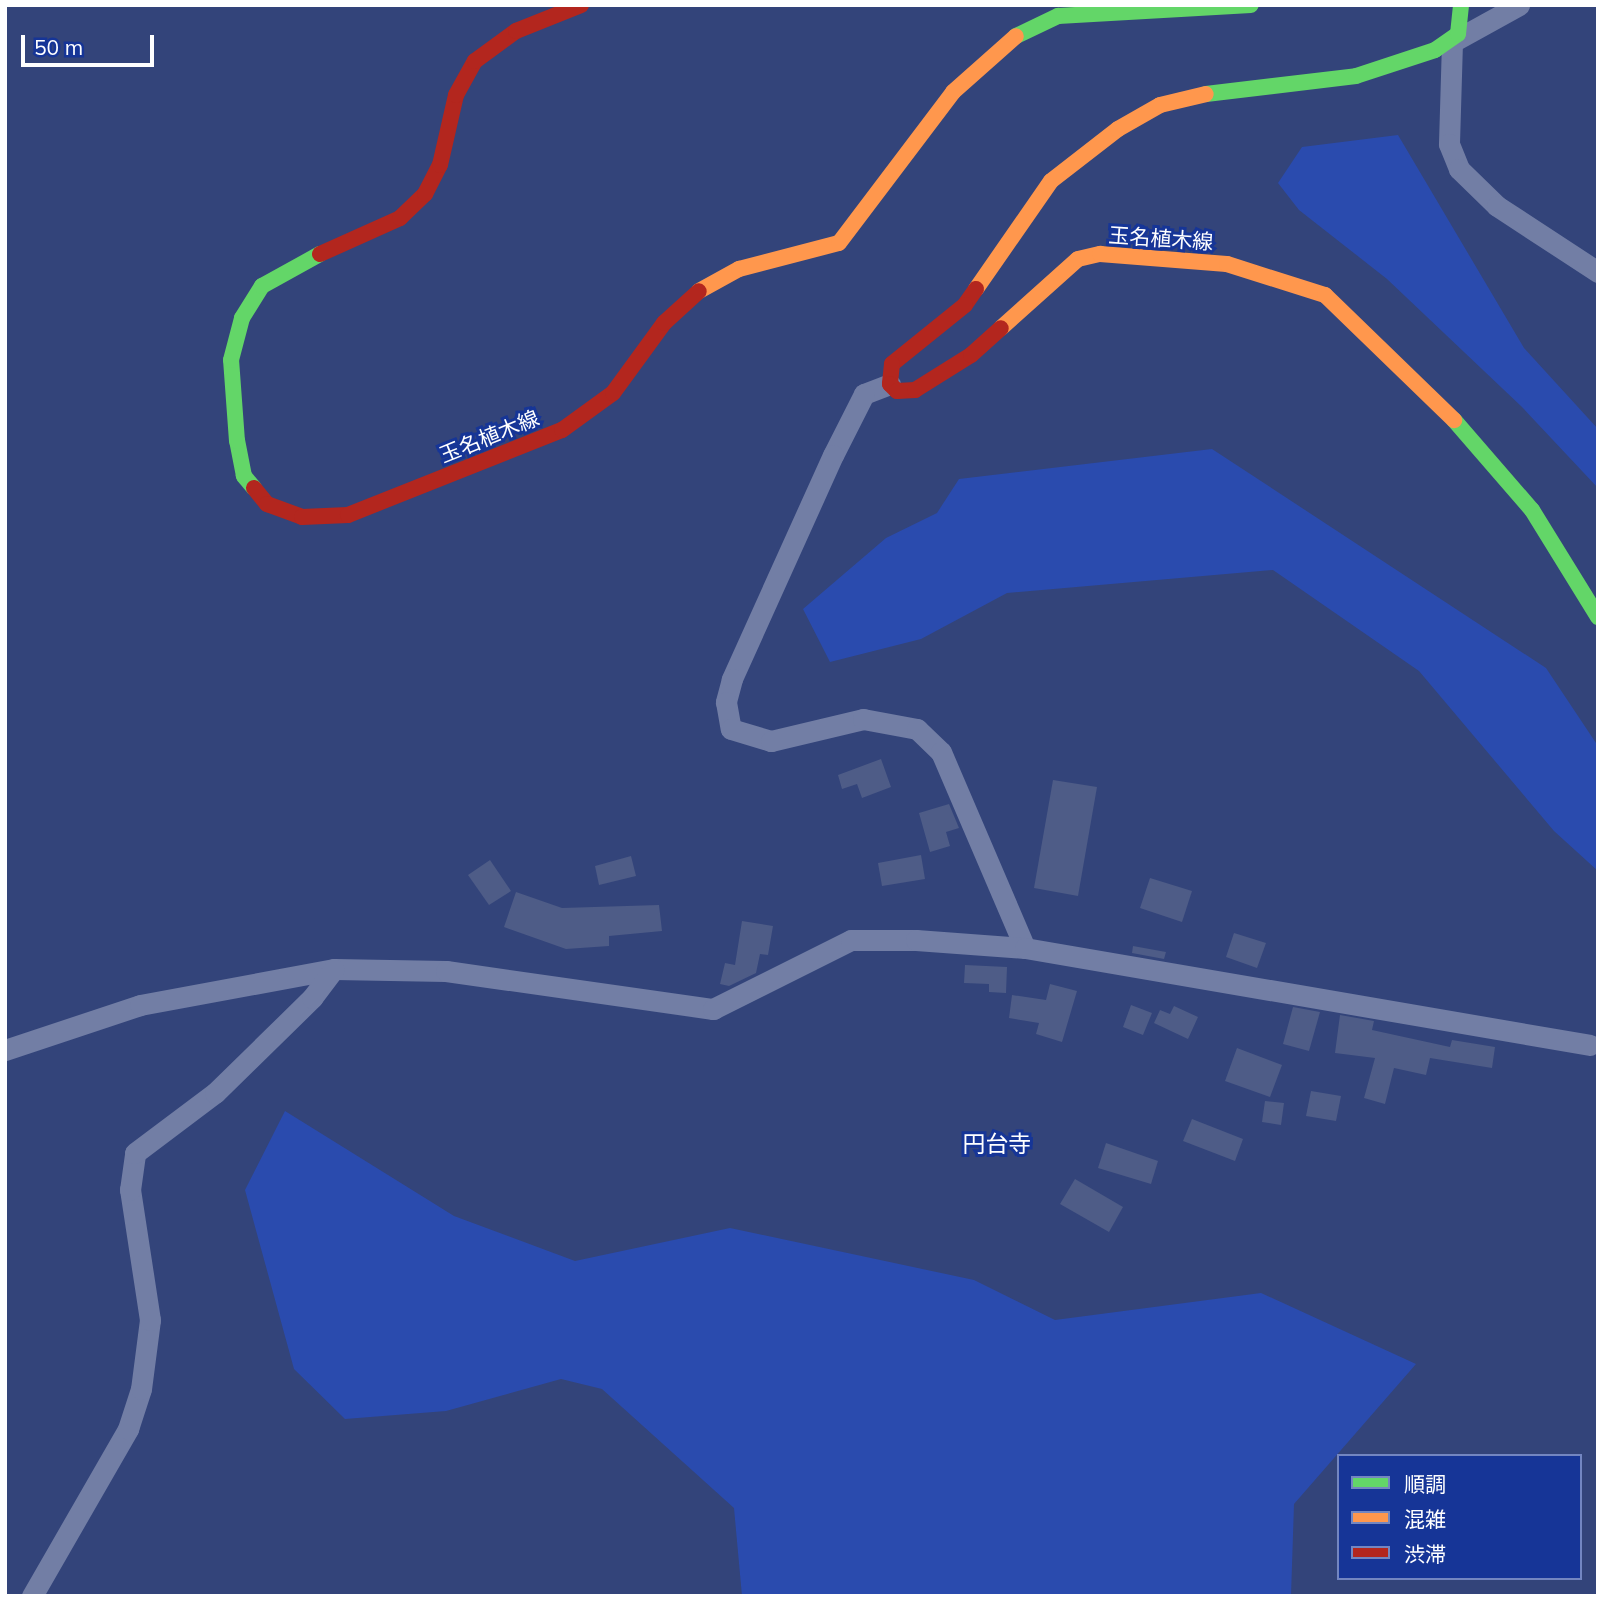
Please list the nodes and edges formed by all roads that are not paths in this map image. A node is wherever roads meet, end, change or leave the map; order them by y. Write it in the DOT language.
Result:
graph roads {
  1 [pos="580,5"];
  2 [pos="1251,5"];
  3 [pos="1461,5"];
  4 [pos="1519,5"];
  5 [pos="1452,42"];
  6 [pos="1598,272"];
  7 [pos="890,384"];
  8 [pos="1598,617"];
  9 [pos="1025,948"];
  10 [pos="334,969"];
  11 [pos="1590,1045"];
  12 [pos="5,1050"];
  13 [pos="32,1596"];
  1 -- 2 [label="main road, 玉名植木線"];
  3 -- 5 [label="main road"];
  4 -- 5 [label="street"];
  5 -- 6 [label="street"];
  5 -- 7 [label="main road"];
  7 -- 8 [label="main road, 玉名植木線"];
  7 -- 9 [label="street"];
  9 -- 10 [label="street"];
  9 -- 11 [label="street"];
  10 -- 12 [label="street"];
  10 -- 13 [label="street"];
}
